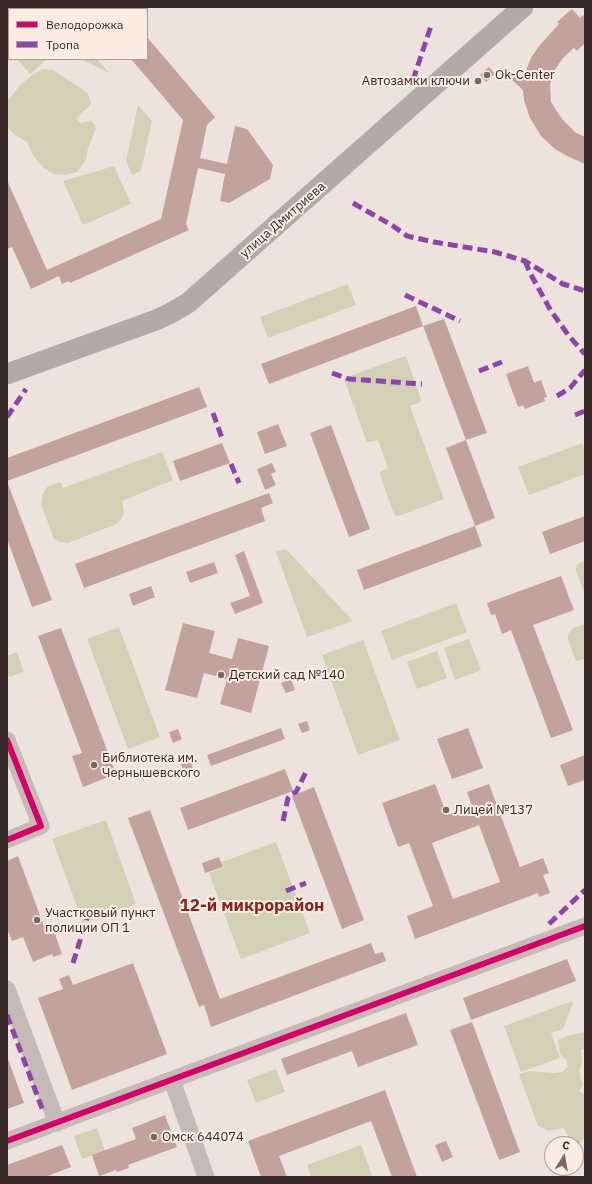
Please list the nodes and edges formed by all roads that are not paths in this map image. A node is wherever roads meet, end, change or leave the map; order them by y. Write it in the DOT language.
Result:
graph roads {
  1 [pos="523,7"];
  2 [pos="7,374"];
  3 [pos="7,740"];
  4 [pos="7,840"];
  5 [pos="585,926"];
  6 [pos="7,989"];
  7 [pos="172,1080"];
  8 [pos="57,1123"];
  9 [pos="7,1141"];
  10 [pos="206,1177"];
  1 -- 2 [label="main road, улица Дмитриева"];
  3 -- 4 [label="street"];
  5 -- 7 [label="street"];
  6 -- 8 [label="street"];
  7 -- 8 [label="street"];
  7 -- 10 [label="street"];
  8 -- 9 [label="street"];
}
